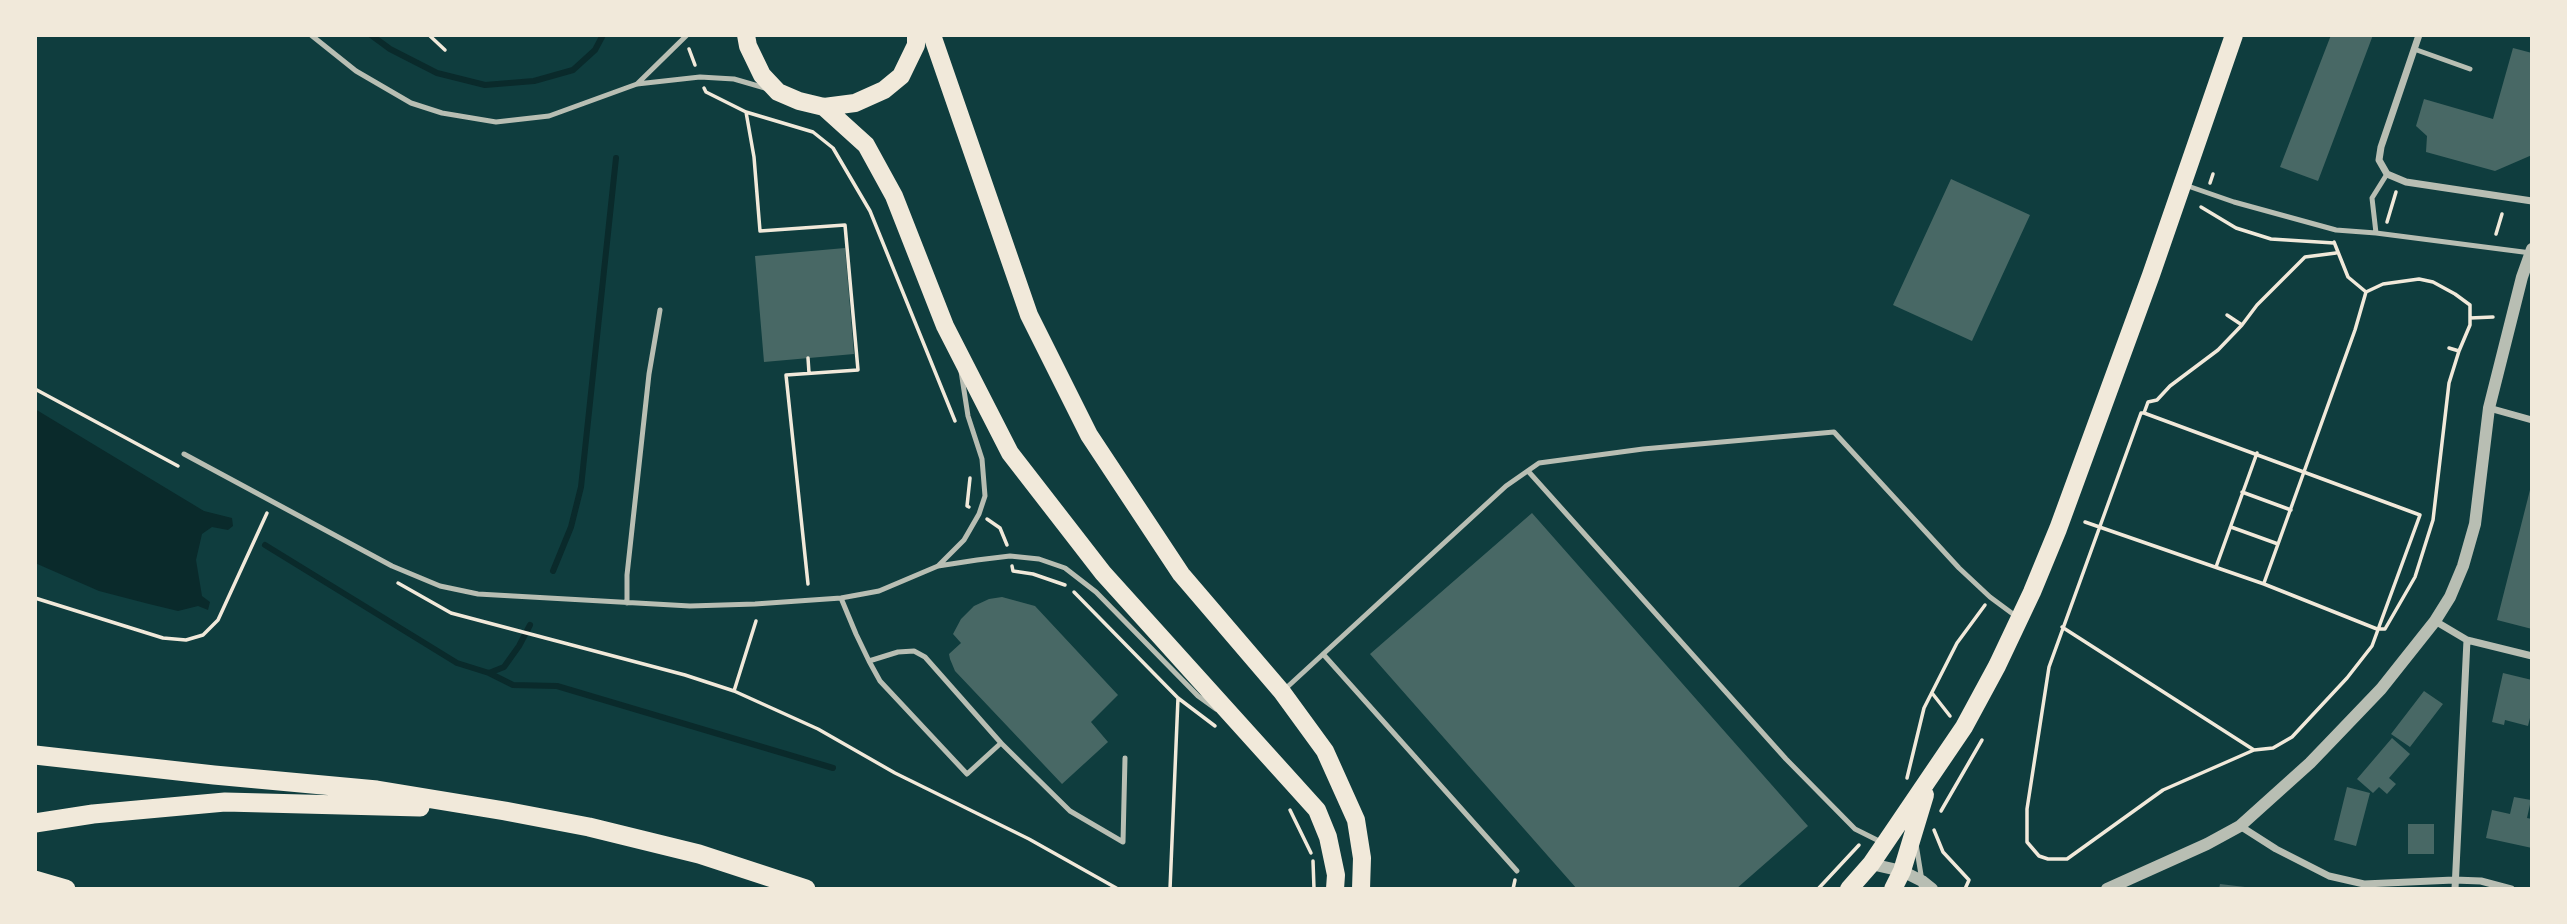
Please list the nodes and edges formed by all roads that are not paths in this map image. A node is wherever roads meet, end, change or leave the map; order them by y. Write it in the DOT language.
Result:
graph roads {
  1 [pos="311,35"];
  2 [pos="746,35"];
  3 [pos="916,35"];
  4 [pos="932,35"];
  5 [pos="2234,35"];
  6 [pos="2419,35"];
  7 [pos="685,37"];
  8 [pos="2414,49"];
  9 [pos="2470,69"];
  10 [pos="637,84"];
  11 [pos="778,92"];
  12 [pos="824,107"];
  13 [pos="2387,174"];
  14 [pos="2182,184"];
  15 [pos="2532,201"];
  16 [pos="2376,233"];
  17 [pos="2531,251"];
  18 [pos="660,310"];
  19 [pos="958,353"];
  20 [pos="2489,408"];
  21 [pos="2532,420"];
  22 [pos="184,454"];
  23 [pos="1528,471"];
  24 [pos="938,566"];
  25 [pos="841,598"];
  26 [pos="627,603"];
  27 [pos="2020,619"];
  28 [pos="2435,621"];
  29 [pos="2467,640"];
  30 [pos="1323,654"];
  31 [pos="2532,656"];
  32 [pos="869,660"];
  33 [pos="1282,692"];
  34 [pos="1245,728"];
  35 [pos="1001,743"];
  36 [pos="35,755"];
  37 [pos="1125,758"];
  38 [pos="1932,776"];
  39 [pos="505,811"];
  40 [pos="35,823"];
  41 [pos="2240,826"];
  42 [pos="1914,830"];
  43 [pos="1885,844"];
  44 [pos="1871,864"];
  45 [pos="1517,871"];
  46 [pos="1902,871"];
  47 [pos="35,880"];
  48 [pos="2454,880"];
  49 [pos="1925,886"];
  50 [pos="66,889"];
  51 [pos="806,889"];
  52 [pos="1335,889"];
  53 [pos="1362,889"];
  54 [pos="1849,889"];
  55 [pos="1893,889"];
  56 [pos="2107,889"];
  57 [pos="2455,889"];
  58 [pos="2511,889"];
  1 -- 10 [label="lane"];
  2 -- 11 [label="main road"];
  3 -- 12 [label="main road"];
  4 -- 33 [label="main road"];
  5 -- 14 [label="main road"];
  6 -- 8 [label="street"];
  7 -- 10 [label="lane"];
  8 -- 9 [label="lane"];
  8 -- 13 [label="street"];
  10 -- 11 [label="lane"];
  11 -- 12 [label="main road"];
  12 -- 19 [label="main road"];
  13 -- 15 [label="street"];
  13 -- 16 [label="lane"];
  14 -- 16 [label="lane"];
  14 -- 27 [label="main road"];
  16 -- 17 [label="lane"];
  17 -- 20 [label="street"];
  18 -- 26 [label="lane"];
  19 -- 24 [label="lane"];
  19 -- 34 [label="main road"];
  20 -- 21 [label="street"];
  20 -- 28 [label="street"];
  22 -- 26 [label="lane"];
  23 -- 27 [label="lane"];
  23 -- 30 [label="lane"];
  23 -- 43 [label="lane"];
  24 -- 25 [label="lane"];
  24 -- 34 [label="lane"];
  25 -- 26 [label="lane"];
  25 -- 32 [label="lane"];
  27 -- 38 [label="main road"];
  28 -- 29 [label="street"];
  28 -- 41 [label="street"];
  29 -- 31 [label="street"];
  29 -- 48 [label="street"];
  30 -- 33 [label="lane"];
  30 -- 45 [label="lane"];
  32 -- 35 [label="lane"];
  32 -- 35 [label="lane"];
  33 -- 53 [label="main road"];
  34 -- 52 [label="main road"];
  35 -- 37 [label="lane"];
  36 -- 39 [label="highway"];
  38 -- 42 [label="main road"];
  38 -- 43 [label="main road"];
  39 -- 40 [label="highway"];
  39 -- 51 [label="highway"];
  41 -- 48 [label="street"];
  41 -- 56 [label="street"];
  42 -- 46 [label="main road"];
  42 -- 49 [label="lane"];
  43 -- 44 [label="main road"];
  44 -- 46 [label="street"];
  44 -- 54 [label="main road"];
  46 -- 49 [label="street"];
  46 -- 55 [label="main road"];
  47 -- 50 [label="highway"];
  48 -- 57 [label="street"];
  48 -- 58 [label="street"];
}
